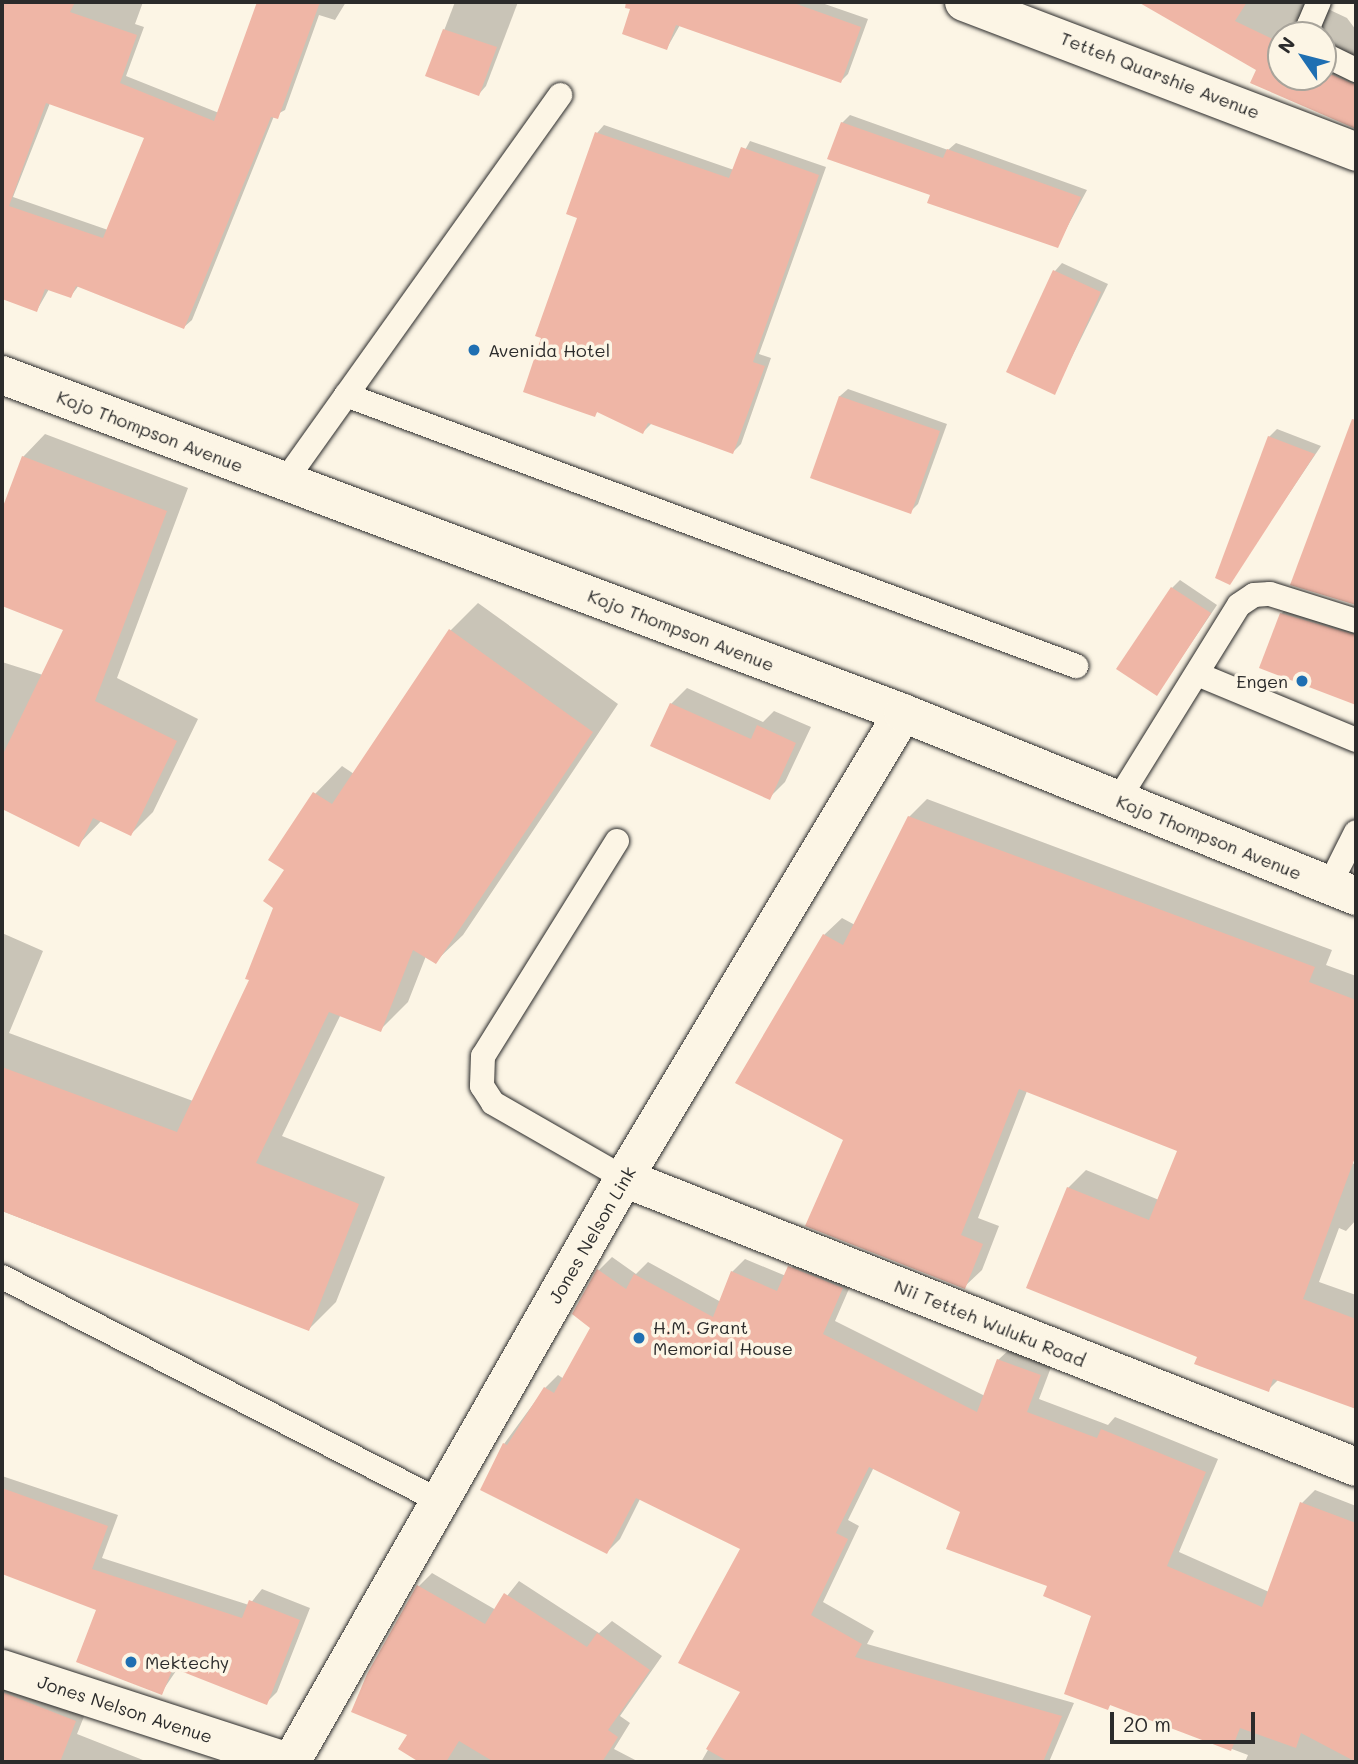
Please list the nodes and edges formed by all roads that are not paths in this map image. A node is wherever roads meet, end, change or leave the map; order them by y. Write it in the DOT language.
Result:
graph roads {
  1 [pos="964,2"];
  2 [pos="1319,2"];
  3 [pos="1311,21"];
  4 [pos="1337,61"];
  5 [pos="1356,70"];
  6 [pos="560,95"];
  7 [pos="1356,152"];
  8 [pos="2,375"];
  9 [pos="346,395"];
  10 [pos="285,481"];
  11 [pos="1356,621"];
  12 [pos="1076,666"];
  13 [pos="1197,674"];
  14 [pos="903,713"];
  15 [pos="1356,740"];
  16 [pos="1118,800"];
  17 [pos="1356,832"];
  18 [pos="617,841"];
  19 [pos="1343,891"];
  20 [pos="624,1178"];
  21 [pos="2,1277"];
  22 [pos="1356,1467"];
  23 [pos="440,1501"];
  24 [pos="2,1669"];
  25 [pos="290,1762"];
  1 -- 7 [label="street, Tetteh Quarshie Avenue"];
  2 -- 3 [label="lane"];
  4 -- 5 [label="lane"];
  6 -- 9 [label="lane"];
  8 -- 10 [label="street, Kojo Thompson Avenue"];
  9 -- 10 [label="lane"];
  9 -- 12 [label="lane"];
  10 -- 14 [label="street, Kojo Thompson Avenue"];
  11 -- 13 [label="lane"];
  13 -- 15 [label="lane"];
  13 -- 16 [label="lane"];
  14 -- 16 [label="street, Kojo Thompson Avenue"];
  14 -- 20 [label="street, Jones Nelson Link"];
  16 -- 19 [label="street, Kojo Thompson Avenue"];
  17 -- 19 [label="lane"];
  18 -- 20 [label="lane"];
  20 -- 22 [label="street, Nii Tetteh Wuluku Road"];
  20 -- 23 [label="street, Jones Nelson Link"];
  21 -- 23 [label="lane"];
  23 -- 25 [label="street, Jones Nelson Link"];
  24 -- 25 [label="street, Jones Nelson Avenue"];
}
